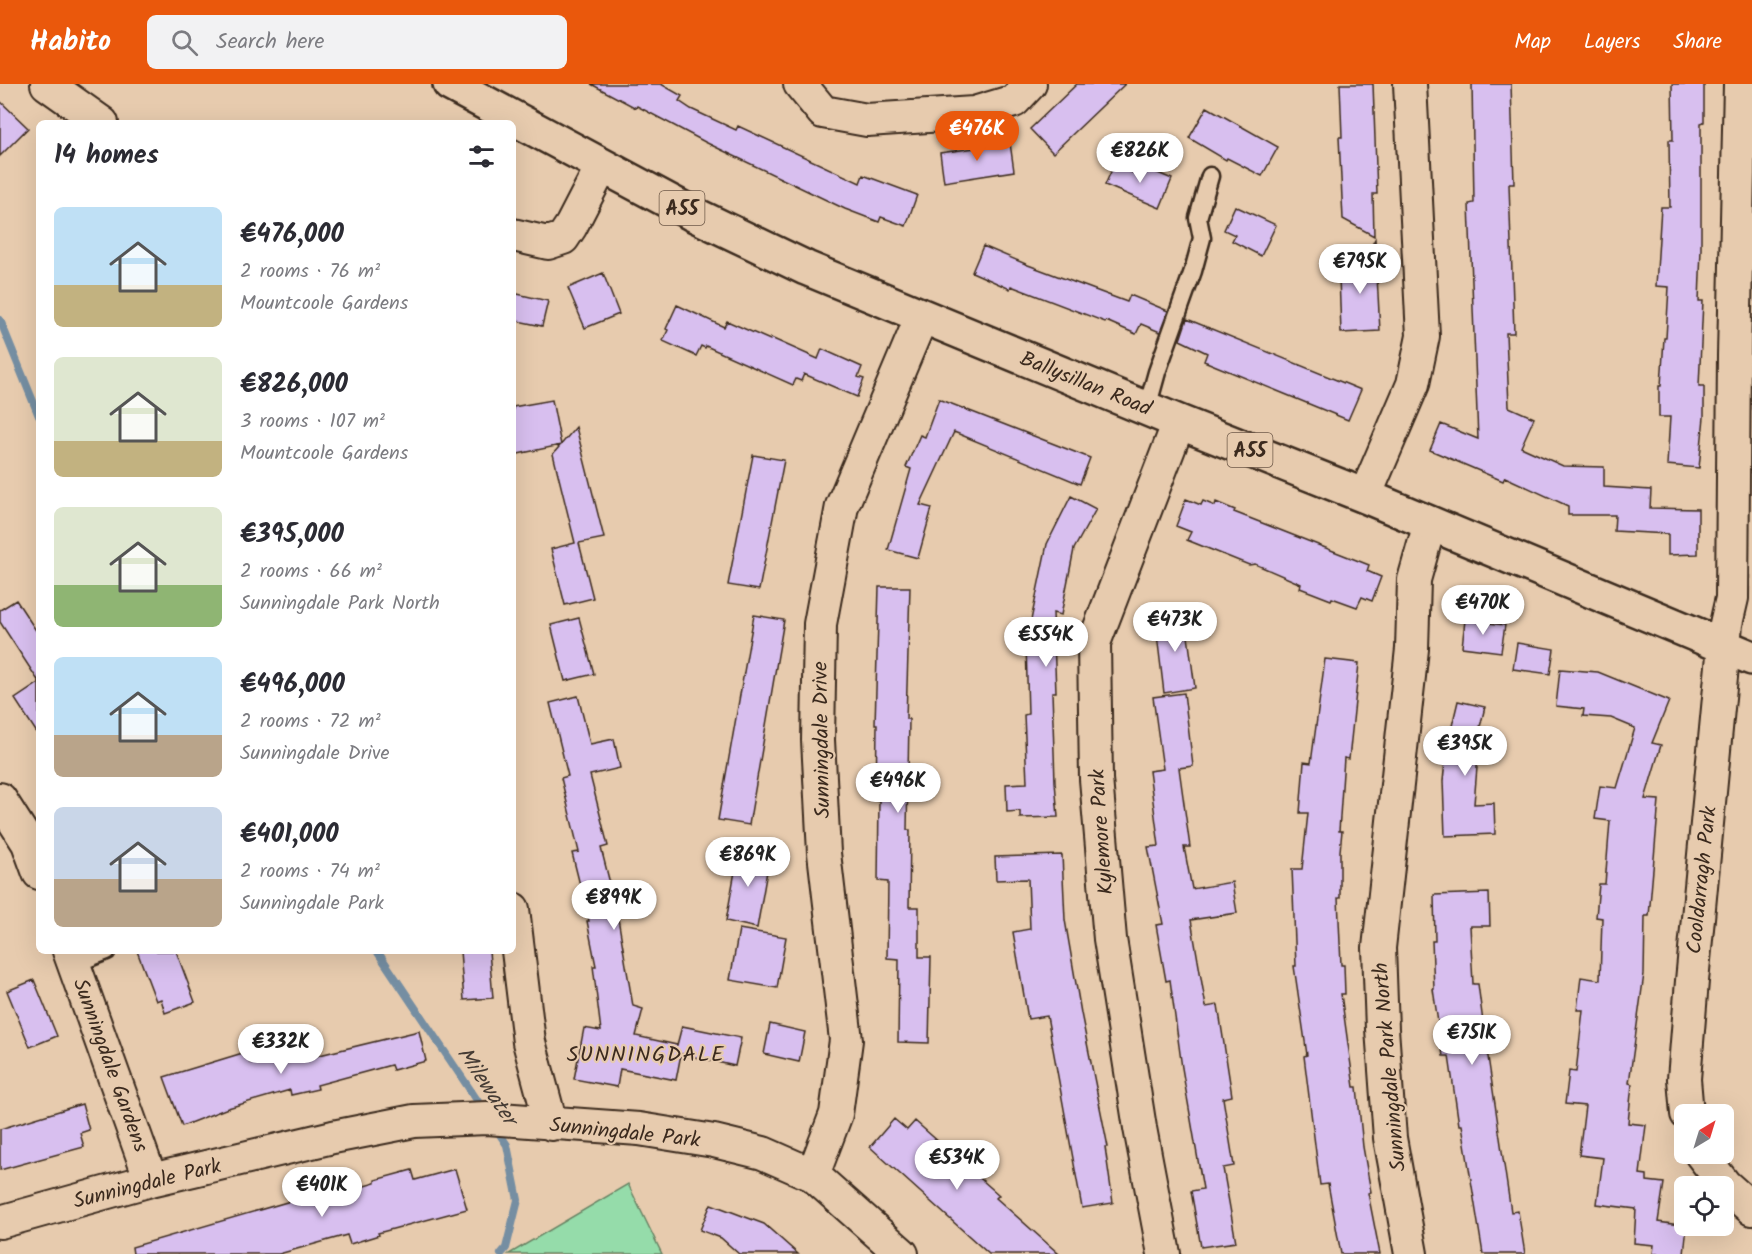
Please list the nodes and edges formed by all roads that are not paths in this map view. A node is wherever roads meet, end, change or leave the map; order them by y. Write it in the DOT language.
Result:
graph roads {
  1 [pos="47,84"];
  2 [pos="450,84"];
  3 [pos="800,84"];
  4 [pos="1030,84"];
  5 [pos="1410,84"];
  6 [pos="1740,84"];
  7 [pos="98,120"];
  8 [pos="602,166"];
  9 [pos="1210,176"];
  10 [pos="516,236"];
  11 [pos="922,316"];
  12 [pos="1743,360"];
  13 [pos="1147,408"];
  14 [pos="1179,422"];
  15 [pos="1365,496"];
  16 [pos="1430,523"];
  17 [pos="1738,652"];
  18 [pos="4,812"];
  19 [pos="36,865"];
  20 [pos="516,934"];
  21 [pos="92,954"];
  22 [pos="72,958"];
  23 [pos="1686,1104"];
  24 [pos="551,1124"];
  25 [pos="1709,1164"];
  26 [pos="813,1175"];
  27 [pos="151,1180"];
  28 [pos="1752,1209"];
  29 [pos="0,1222"];
  30 [pos="902,1254"];
  31 [pos="1164,1254"];
  32 [pos="1411,1254"];
  1 -- 7 [label="street"];
  2 -- 8 [label="highway, Ballysillan Road / A55"];
  3 -- 4 [label="street"];
  5 -- 15 [label="street"];
  6 -- 12 [label="street, Cooldarragh Park"];
  8 -- 10 [label="street"];
  8 -- 11 [label="highway, Ballysillan Road / A55"];
  9 -- 13 [label="lane"];
  11 -- 13 [label="highway, Ballysillan Road / A55"];
  11 -- 26 [label="street, Sunningdale Drive"];
  12 -- 17 [label="street, Cooldarragh Park"];
  13 -- 14 [label="highway, Ballysillan Road / A55"];
  14 -- 15 [label="highway, Ballysillan Road / A55"];
  14 -- 31 [label="street, Kylemore Park"];
  15 -- 16 [label="highway, Ballysillan Road / A55"];
  16 -- 17 [label="highway, Ballysillan Road / A55"];
  16 -- 32 [label="street, Sunningdale Park North"];
  17 -- 23 [label="street, Cooldarragh Park"];
  18 -- 19 [label="street"];
  20 -- 24 [label="street"];
  21 -- 22 [label="lane"];
  22 -- 27 [label="street, Sunningdale Gardens"];
  24 -- 26 [label="street, Sunningdale Park"];
  24 -- 27 [label="street, Sunningdale Park"];
  25 -- 28 [label="street"];
  26 -- 30 [label="street, Sunningdale Park"];
  27 -- 29 [label="street, Sunningdale Park"];
}
